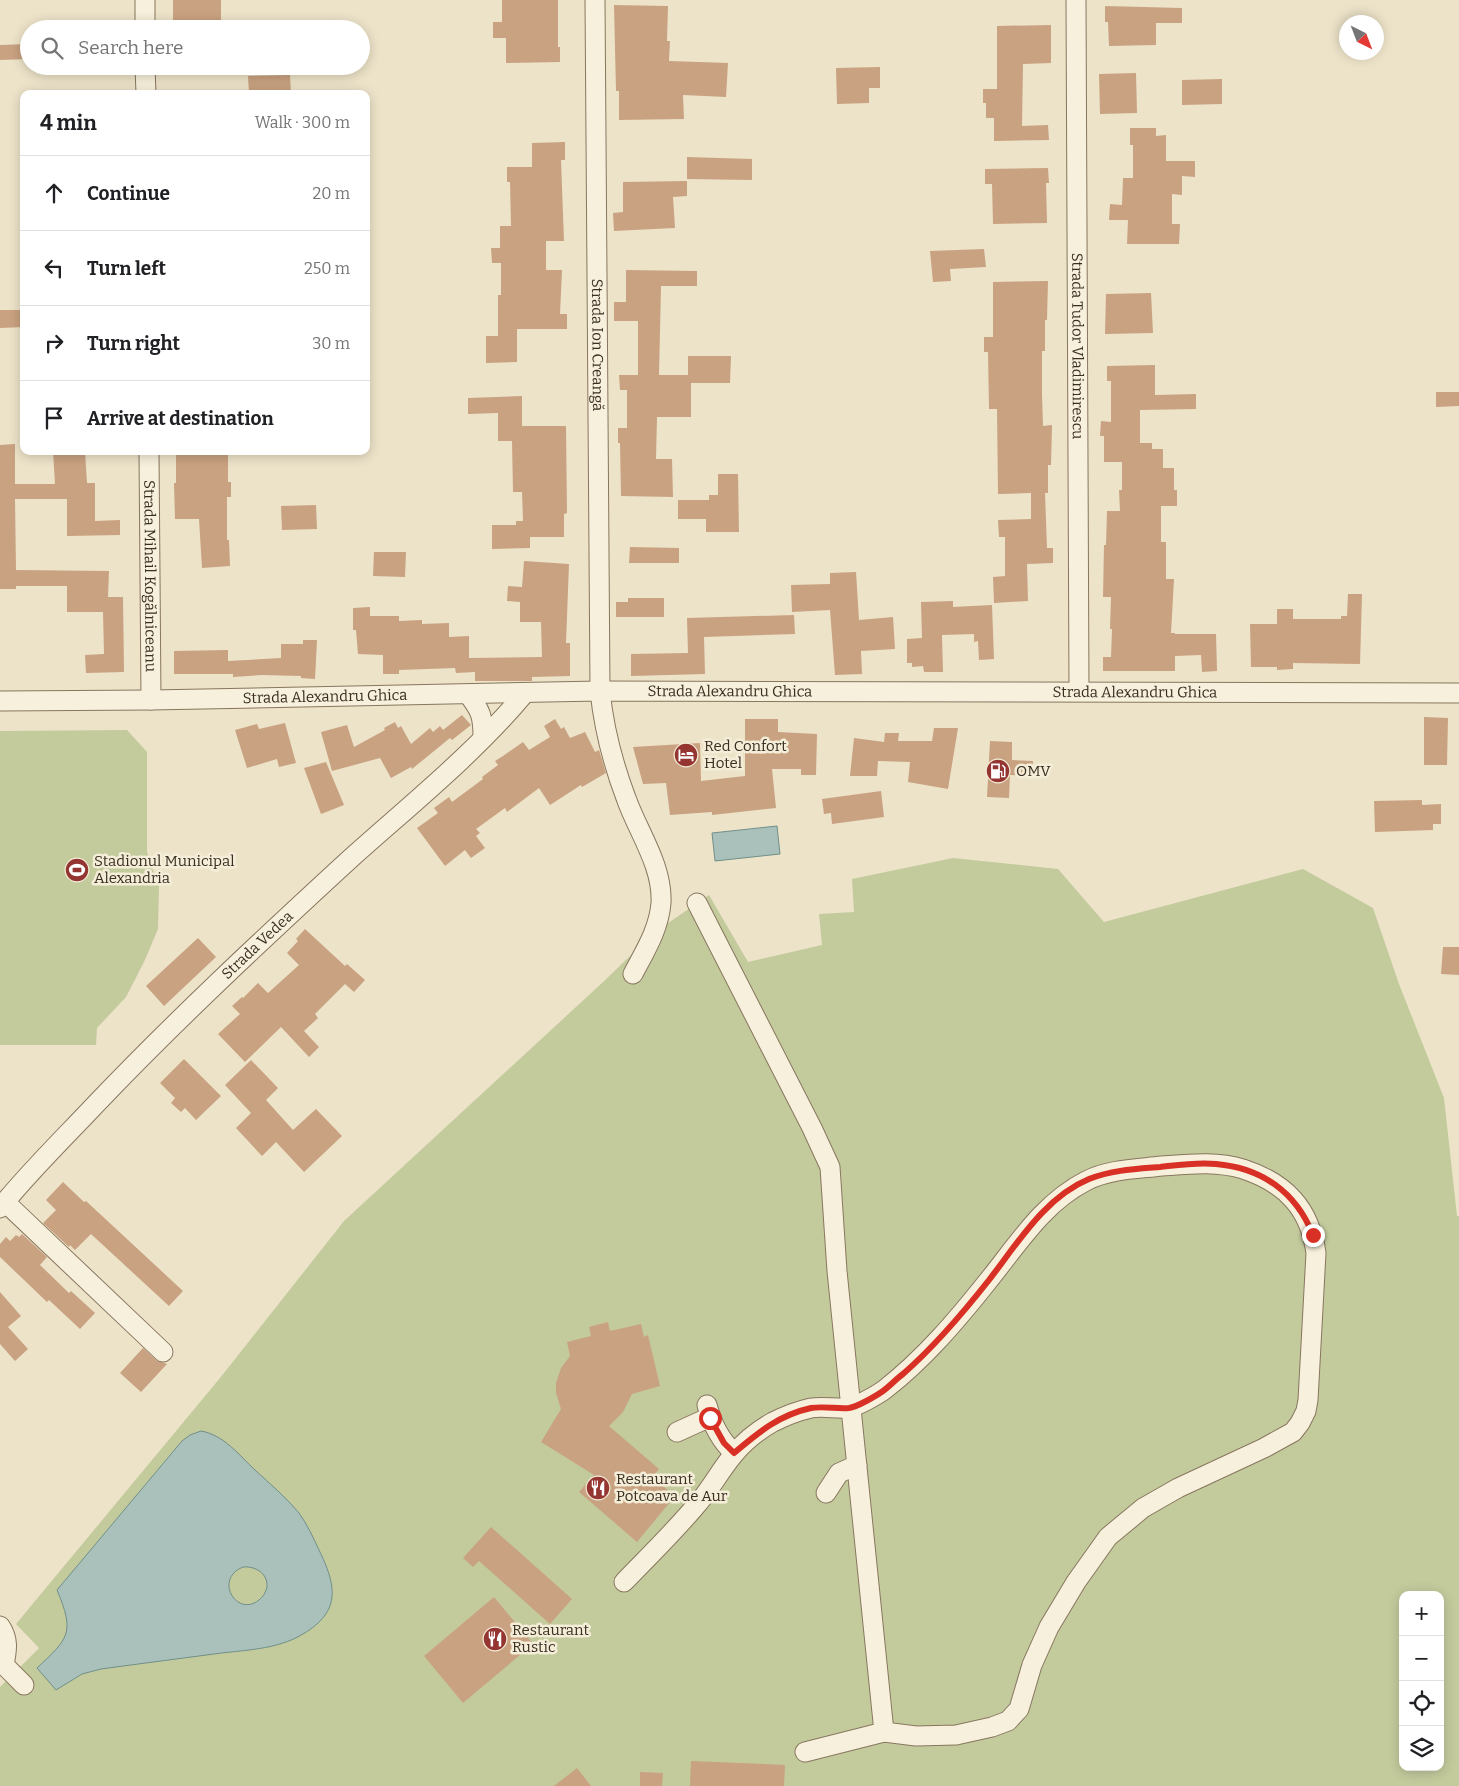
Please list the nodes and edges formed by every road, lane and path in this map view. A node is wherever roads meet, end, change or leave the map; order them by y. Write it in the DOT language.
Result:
graph roads {
  1 [pos="145,0"];
  2 [pos="595,0"];
  3 [pos="1076,0"];
  4 [pos="145,20"];
  5 [pos="145,75"];
  6 [pos="146,90"];
  7 [pos="149,455"];
  8 [pos="600,691"];
  9 [pos="1079,692"];
  10 [pos="525,693"];
  11 [pos="1459,693"];
  12 [pos="468,694"];
  13 [pos="151,700"];
  14 [pos="0,701"];
  15 [pos="483,738"];
  16 [pos="697,903"];
  17 [pos="633,974"];
  18 [pos="3,1205"];
  19 [pos="163,1352"];
  20 [pos="851,1408"];
  21 [pos="677,1432"];
  22 [pos="734,1453"];
  23 [pos="857,1465"];
  24 [pos="826,1493"];
  25 [pos="624,1582"];
  26 [pos="0,1626"];
  27 [pos="2,1666"];
  28 [pos="24,1685"];
  29 [pos="884,1732"];
  30 [pos="806,1752"];
  1 -- 4 [label="street"];
  2 -- 8 [label="street, Strada Ion Creangă"];
  3 -- 9 [label="street, Strada Tudor Vladimirescu"];
  5 -- 6 [label="street"];
  7 -- 13 [label="street, Strada Mihail Kogălniceanu"];
  8 -- 9 [label="street, Strada Alexandru Ghica"];
  8 -- 10 [label="street, Strada Alexandru Ghica"];
  8 -- 17 [label="street, Strada Ion Creangă"];
  9 -- 11 [label="street, Strada Alexandru Ghica"];
  10 -- 12 [label="street, Strada Alexandru Ghica"];
  10 -- 15 [label="street, Strada Vedea"];
  12 -- 13 [label="street, Strada Alexandru Ghica"];
  12 -- 15 [label="street"];
  13 -- 14 [label="street, Strada Alexandru Ghica"];
  15 -- 18 [label="street, Strada Vedea"];
  16 -- 20 [label="street"];
  18 -- 19 [label="street"];
  20 -- 22 [label="street"];
  20 -- 23 [label="street"];
  20 -- 29 [label="street"];
  21 -- 22 [label="street"];
  22 -- 25 [label="street"];
  23 -- 24 [label="street"];
  23 -- 29 [label="street"];
  26 -- 27 [label="street"];
  27 -- 28 [label="street"];
  29 -- 30 [label="street"];
}
